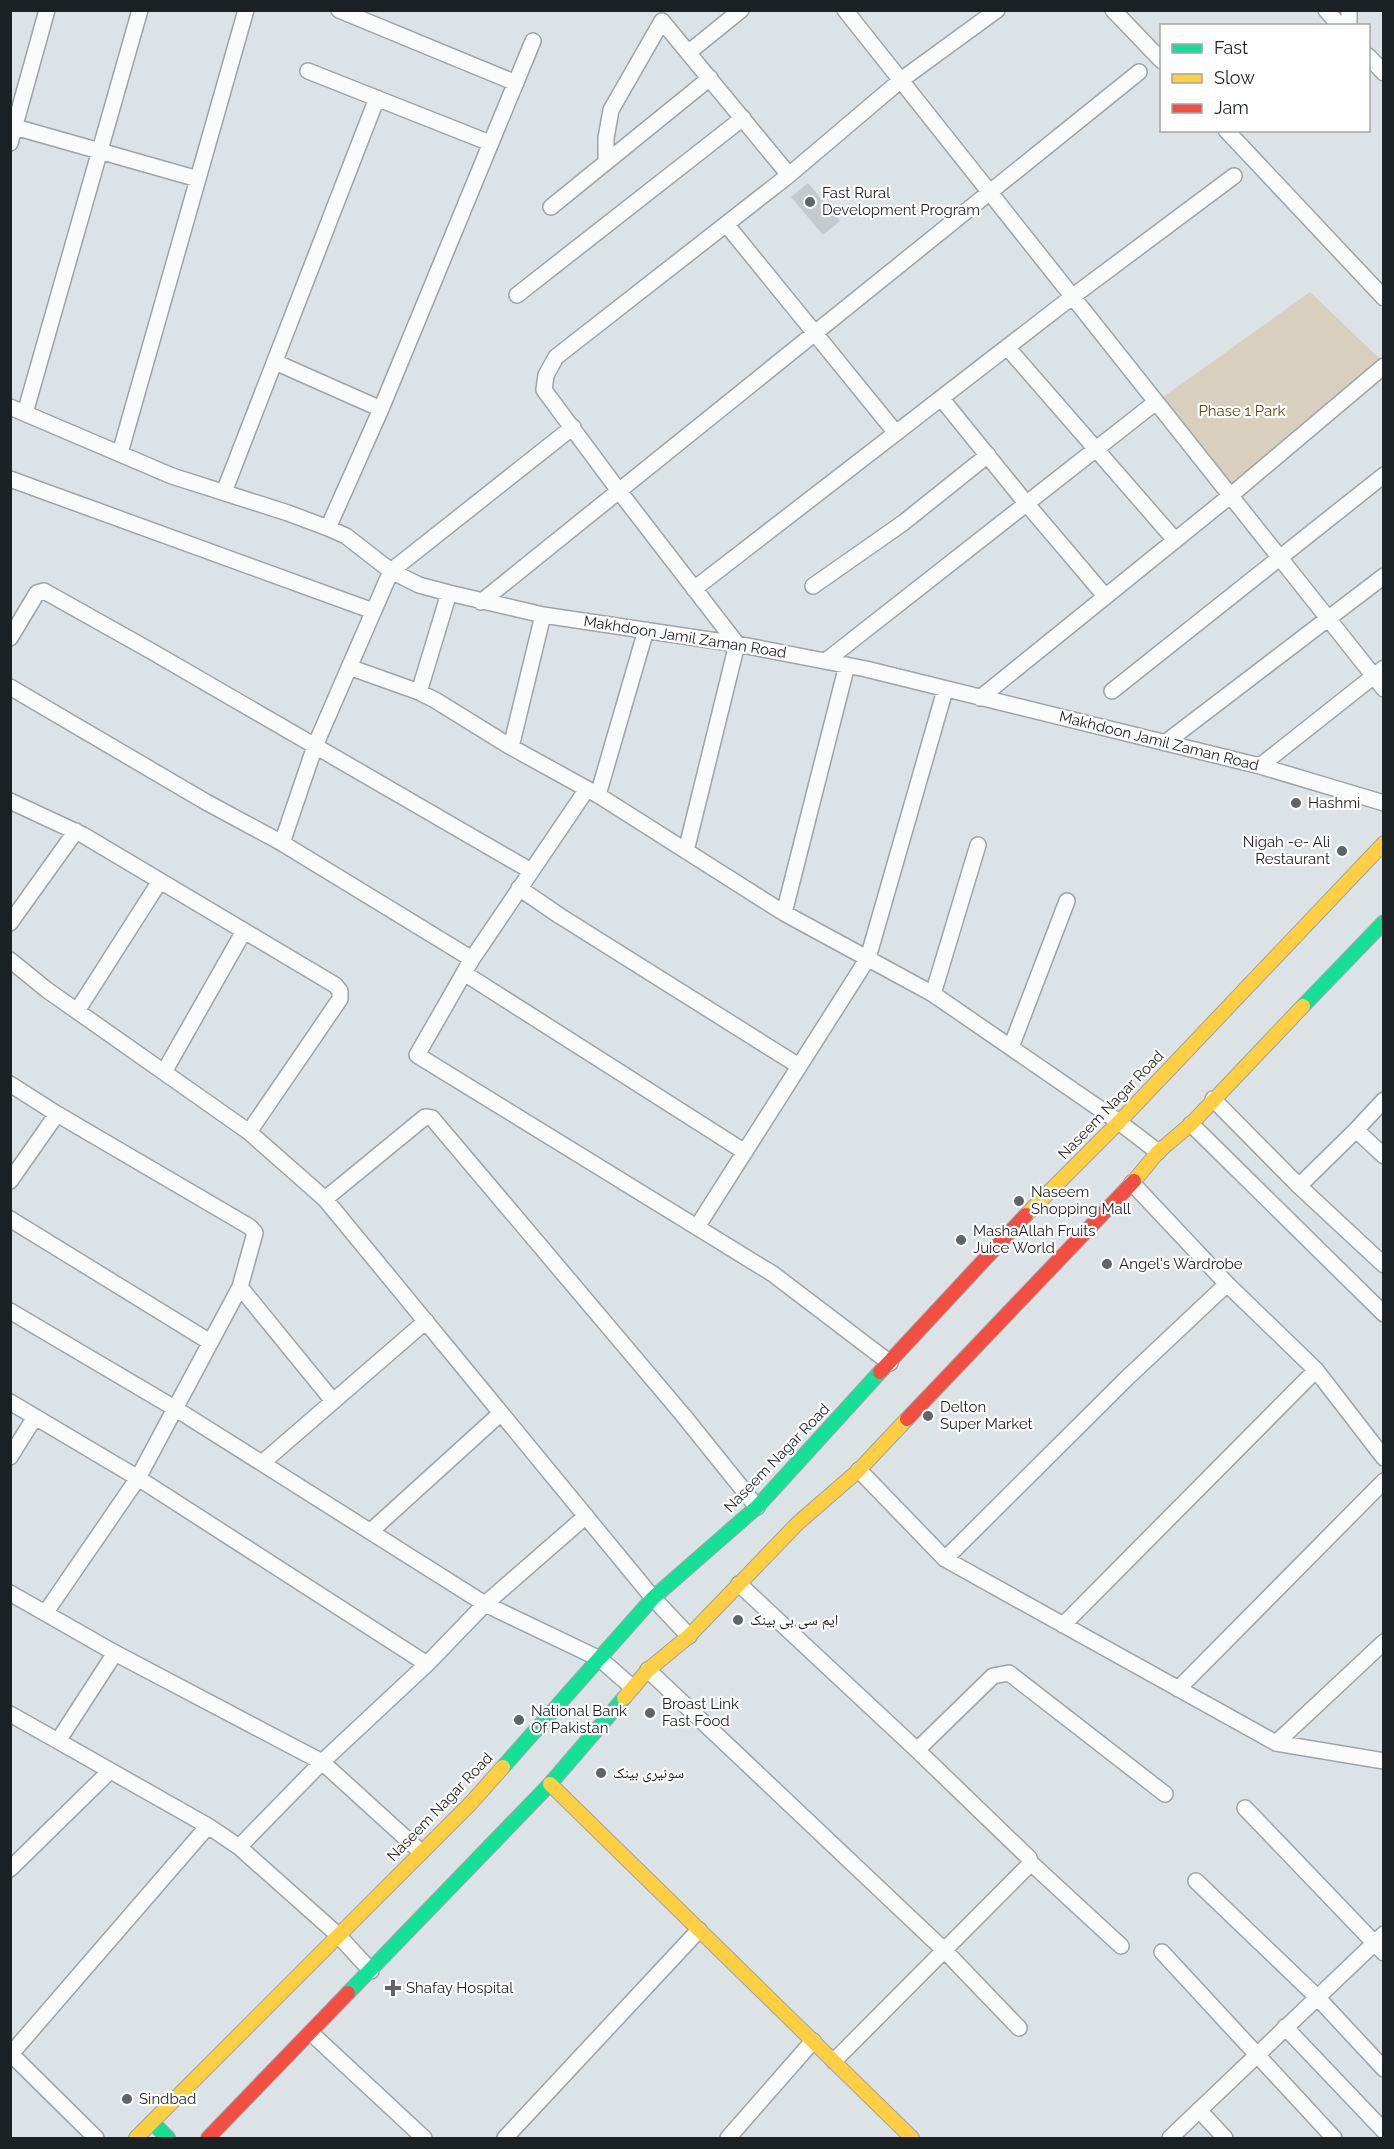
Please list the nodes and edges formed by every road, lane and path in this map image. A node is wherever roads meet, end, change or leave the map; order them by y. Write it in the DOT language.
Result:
graph roads {
  1 [pos="47,10"];
  2 [pos="140,10"];
  3 [pos="246,10"];
  4 [pos="339,10"];
  5 [pos="741,10"];
  6 [pos="845,10"];
  7 [pos="997,10"];
  8 [pos="1113,10"];
  9 [pos="1326,10"];
  10 [pos="1338,24"];
  11 [pos="533,41"];
  12 [pos="689,52"];
  13 [pos="1370,57"];
  14 [pos="1160,61"];
  15 [pos="308,71"];
  16 [pos="1140,72"];
  17 [pos="1383,72"];
  18 [pos="710,78"];
  19 [pos="901,80"];
  20 [pos="516,83"];
  21 [pos="377,98"];
  22 [pos="742,118"];
  23 [pos="15,127"];
  24 [pos="1228,132"];
  25 [pos="10,143"];
  26 [pos="490,143"];
  27 [pos="100,151"];
  28 [pos="606,162"];
  29 [pos="789,175"];
  30 [pos="1234,176"];
  31 [pos="198,179"];
  32 [pos="990,192"];
  33 [pos="551,207"];
  34 [pos="726,224"];
  35 [pos="517,294"];
  36 [pos="1072,297"];
  37 [pos="1383,298"];
  38 [pos="814,334"];
  39 [pos="1007,346"];
  40 [pos="275,362"];
  41 [pos="1383,366"];
  42 [pos="941,398"];
  43 [pos="1156,402"];
  44 [pos="381,409"];
  45 [pos="18,410"];
  46 [pos="573,427"];
  47 [pos="896,433"];
  48 [pos="1097,448"];
  49 [pos="120,453"];
  50 [pos="988,455"];
  51 [pos="1383,475"];
  52 [pos="10,479"];
  53 [pos="619,491"];
  54 [pos="224,492"];
  55 [pos="1230,496"];
  56 [pos="1026,503"];
  57 [pos="328,528"];
  58 [pos="1175,540"];
  59 [pos="1280,558"];
  60 [pos="391,571"];
  61 [pos="1383,576"];
  62 [pos="813,586"];
  63 [pos="694,589"];
  64 [pos="449,593"];
  65 [pos="1105,596"];
  66 [pos="481,602"];
  67 [pos="373,611"];
  68 [pos="543,615"];
  69 [pos="1328,619"];
  70 [pos="646,630"];
  71 [pos="10,638"];
  72 [pos="737,644"];
  73 [pos="827,660"];
  74 [pos="847,665"];
  75 [pos="350,666"];
  76 [pos="1378,672"];
  77 [pos="10,687"];
  78 [pos="1383,689"];
  79 [pos="945,690"];
  80 [pos="1112,691"];
  81 [pos="419,692"];
  82 [pos="980,698"];
  83 [pos="1165,743"];
  84 [pos="315,746"];
  85 [pos="511,747"];
  86 [pos="1260,766"];
  87 [pos="592,792"];
  88 [pos="10,801"];
  89 [pos="1383,803"];
  90 [pos="76,831"];
  91 [pos="282,843"];
  92 [pos="1383,843"];
  93 [pos="978,845"];
  94 [pos="686,851"];
  95 [pos="531,871"];
  96 [pos="160,881"];
  97 [pos="519,888"];
  98 [pos="1067,901"];
  99 [pos="784,913"];
  100 [pos="1383,922"];
  101 [pos="10,923"];
  102 [pos="244,931"];
  103 [pos="868,958"];
  104 [pos="472,959"];
  105 [pos="10,960"];
  106 [pos="464,974"];
  107 [pos="933,994"];
  108 [pos="77,1011"];
  109 [pos="1011,1047"];
  110 [pos="800,1066"];
  111 [pos="164,1072"];
  112 [pos="10,1084"];
  113 [pos="1213,1099"];
  114 [pos="1383,1100"];
  115 [pos="57,1114"];
  116 [pos="1119,1122"];
  117 [pos="1191,1124"];
  118 [pos="1356,1130"];
  119 [pos="249,1132"];
  120 [pos="745,1152"];
  121 [pos="1158,1152"];
  122 [pos="1383,1156"];
  123 [pos="10,1181"];
  124 [pos="1132,1183"];
  125 [pos="1299,1186"];
  126 [pos="325,1199"];
  127 [pos="10,1219"];
  128 [pos="697,1227"];
  129 [pos="1383,1265"];
  130 [pos="1227,1284"];
  131 [pos="240,1287"];
  132 [pos="10,1311"];
  133 [pos="1383,1314"];
  134 [pos="426,1321"];
  135 [pos="210,1342"];
  136 [pos="890,1363"];
  137 [pos="1316,1370"];
  138 [pos="333,1401"];
  139 [pos="10,1402"];
  140 [pos="176,1409"];
  141 [pos="501,1413"];
  142 [pos="35,1417"];
  143 [pos="10,1457"];
  144 [pos="1383,1458"];
  145 [pos="262,1463"];
  146 [pos="859,1470"];
  147 [pos="138,1478"];
  148 [pos="1383,1481"];
  149 [pos="757,1507"];
  150 [pos="586,1516"];
  151 [pos="371,1531"];
  152 [pos="945,1559"];
  153 [pos="739,1584"];
  154 [pos="10,1593"];
  155 [pos="653,1598"];
  156 [pos="485,1604"];
  157 [pos="45,1612"];
  158 [pos="1063,1625"];
  159 [pos="688,1636"];
  160 [pos="1383,1642"];
  161 [pos="115,1653"];
  162 [pos="600,1659"];
  163 [pos="427,1664"];
  164 [pos="648,1670"];
  165 [pos="632,1687"];
  166 [pos="1178,1689"];
  167 [pos="10,1714"];
  168 [pos="58,1741"];
  169 [pos="1276,1743"];
  170 [pos="917,1749"];
  171 [pos="1383,1761"];
  172 [pos="322,1762"];
  173 [pos="110,1770"];
  174 [pos="550,1784"];
  175 [pos="1165,1794"];
  176 [pos="1245,1808"];
  177 [pos="208,1826"];
  178 [pos="239,1847"];
  179 [pos="421,1852"];
  180 [pos="1031,1863"];
  181 [pos="10,1869"];
  182 [pos="1196,1881"];
  183 [pos="699,1930"];
  184 [pos="338,1935"];
  185 [pos="1380,1943"];
  186 [pos="1121,1946"];
  187 [pos="945,1951"];
  188 [pos="1162,1952"];
  189 [pos="371,1971"];
  190 [pos="1317,1997"];
  191 [pos="1285,2027"];
  192 [pos="1020,2028"];
  193 [pos="311,2033"];
  194 [pos="813,2041"];
  195 [pos="11,2054"];
  196 [pos="1256,2055"];
  197 [pos="834,2061"];
  198 [pos="1383,2069"];
  199 [pos="1200,2110"];
  200 [pos="152,2122"];
  201 [pos="1383,2131"];
  202 [pos="96,2139"];
  203 [pos="136,2139"];
  204 [pos="168,2139"];
  205 [pos="208,2139"];
  206 [pos="424,2139"];
  207 [pos="505,2139"];
  208 [pos="728,2139"];
  209 [pos="912,2139"];
  210 [pos="1170,2139"];
  211 [pos="1225,2139"];
  212 [pos="1334,2139"];
  1 -- 23 [label="street"];
  2 -- 27 [label="street"];
  3 -- 31 [label="street"];
  4 -- 20 [label="street"];
  5 -- 12 [label="street"];
  6 -- 19 [label="street"];
  7 -- 19 [label="street"];
  8 -- 14 [label="street"];
  9 -- 10 [label="street"];
  11 -- 20 [label="street"];
  12 -- 18 [label="street"];
  12 -- 28 [label="street"];
  13 -- 17 [label="street"];
  15 -- 21 [label="street"];
  16 -- 32 [label="street"];
  18 -- 22 [label="street"];
  18 -- 28 [label="street"];
  19 -- 29 [label="street"];
  19 -- 32 [label="street"];
  20 -- 26 [label="street"];
  21 -- 26 [label="street"];
  21 -- 40 [label="street"];
  22 -- 29 [label="street"];
  22 -- 35 [label="street"];
  23 -- 25 [label="street"];
  23 -- 27 [label="street"];
  24 -- 37 [label="street"];
  26 -- 44 [label="street"];
  27 -- 31 [label="street"];
  27 -- 45 [label="street"];
  28 -- 33 [label="street"];
  29 -- 34 [label="street"];
  30 -- 36 [label="street"];
  31 -- 49 [label="street"];
  32 -- 36 [label="street"];
  32 -- 38 [label="street"];
  34 -- 38 [label="street"];
  34 -- 46 [label="street"];
  36 -- 39 [label="street"];
  36 -- 43 [label="street"];
  38 -- 47 [label="street"];
  38 -- 53 [label="street"];
  39 -- 42 [label="street"];
  39 -- 48 [label="street"];
  40 -- 44 [label="street"];
  40 -- 54 [label="street"];
  41 -- 55 [label="street"];
  42 -- 47 [label="street"];
  42 -- 50 [label="street"];
  43 -- 48 [label="street"];
  43 -- 55 [label="street"];
  44 -- 57 [label="street"];
  45 -- 49 [label="street, Makhdoon Jamil Zaman Road"];
  46 -- 53 [label="street"];
  46 -- 60 [label="street"];
  47 -- 63 [label="street"];
  48 -- 56 [label="street"];
  48 -- 58 [label="street"];
  49 -- 54 [label="street, Makhdoon Jamil Zaman Road"];
  50 -- 56 [label="street"];
  50 -- 62 [label="street"];
  51 -- 59 [label="street"];
  52 -- 67 [label="street"];
  53 -- 63 [label="street"];
  53 -- 66 [label="street"];
  54 -- 57 [label="street, Makhdoon Jamil Zaman Road"];
  55 -- 58 [label="street"];
  55 -- 59 [label="street"];
  56 -- 65 [label="street"];
  56 -- 73 [label="street"];
  57 -- 60 [label="street, Makhdoon Jamil Zaman Road"];
  58 -- 65 [label="street"];
  59 -- 69 [label="street"];
  59 -- 80 [label="street"];
  60 -- 64 [label="street, Makhdoon Jamil Zaman Road"];
  60 -- 67 [label="street"];
  61 -- 69 [label="street"];
  63 -- 72 [label="street"];
  64 -- 66 [label="street, Makhdoon Jamil Zaman Road"];
  64 -- 81 [label="street"];
  65 -- 82 [label="street"];
  66 -- 68 [label="street, Makhdoon Jamil Zaman Road"];
  67 -- 75 [label="street"];
  68 -- 70 [label="street, Makhdoon Jamil Zaman Road"];
  68 -- 85 [label="street"];
  69 -- 76 [label="street"];
  69 -- 83 [label="street"];
  70 -- 72 [label="street, Makhdoon Jamil Zaman Road"];
  70 -- 87 [label="street"];
  71 -- 84 [label="street"];
  72 -- 73 [label="street, Makhdoon Jamil Zaman Road"];
  72 -- 94 [label="street"];
  73 -- 74 [label="street, Makhdoon Jamil Zaman Road"];
  74 -- 79 [label="street, Makhdoon Jamil Zaman Road"];
  74 -- 99 [label="street"];
  75 -- 81 [label="street"];
  75 -- 84 [label="street"];
  76 -- 78 [label="street"];
  76 -- 86 [label="street"];
  77 -- 91 [label="street"];
  79 -- 82 [label="street, Makhdoon Jamil Zaman Road"];
  79 -- 103 [label="street"];
  81 -- 85 [label="street"];
  82 -- 83 [label="street, Makhdoon Jamil Zaman Road"];
  83 -- 86 [label="street, Makhdoon Jamil Zaman Road"];
  84 -- 91 [label="street"];
  84 -- 95 [label="street"];
  85 -- 87 [label="street"];
  86 -- 89 [label="street, Makhdoon Jamil Zaman Road"];
  87 -- 94 [label="street"];
  87 -- 95 [label="street"];
  88 -- 90 [label="street"];
  90 -- 96 [label="street"];
  90 -- 101 [label="street"];
  91 -- 104 [label="street"];
  92 -- 116 [label="main road, Naseem Nagar Road"];
  93 -- 107 [label="street"];
  94 -- 99 [label="street"];
  95 -- 97 [label="street"];
  96 -- 102 [label="street"];
  96 -- 108 [label="street"];
  97 -- 104 [label="street"];
  97 -- 110 [label="street"];
  98 -- 109 [label="street"];
  99 -- 103 [label="street"];
  100 -- 113 [label="main road"];
  102 -- 111 [label="street"];
  102 -- 119 [label="street"];
  103 -- 107 [label="street"];
  103 -- 110 [label="street"];
  104 -- 106 [label="street"];
  105 -- 108 [label="street"];
  106 -- 120 [label="street"];
  106 -- 128 [label="street"];
  107 -- 109 [label="street"];
  108 -- 111 [label="street"];
  109 -- 116 [label="street"];
  110 -- 120 [label="street"];
  111 -- 119 [label="street"];
  112 -- 115 [label="street"];
  113 -- 117 [label="main road"];
  113 -- 125 [label="street"];
  114 -- 118 [label="street"];
  115 -- 123 [label="street"];
  115 -- 131 [label="street"];
  116 -- 121 [label="street"];
  116 -- 136 [label="main road, Naseem Nagar Road"];
  117 -- 121 [label="main road"];
  117 -- 133 [label="street"];
  118 -- 122 [label="street"];
  118 -- 125 [label="street"];
  119 -- 126 [label="street"];
  120 -- 128 [label="street"];
  121 -- 124 [label="main road"];
  124 -- 130 [label="street"];
  124 -- 146 [label="main road"];
  125 -- 129 [label="street"];
  126 -- 134 [label="street"];
  126 -- 149 [label="street"];
  127 -- 135 [label="street"];
  128 -- 136 [label="street"];
  130 -- 137 [label="street"];
  130 -- 152 [label="street"];
  131 -- 135 [label="street"];
  131 -- 138 [label="street"];
  132 -- 140 [label="street"];
  134 -- 138 [label="street"];
  134 -- 141 [label="street"];
  135 -- 140 [label="street"];
  136 -- 149 [label="main road, Naseem Nagar Road"];
  137 -- 144 [label="street"];
  137 -- 158 [label="street"];
  138 -- 145 [label="street"];
  139 -- 142 [label="street"];
  140 -- 145 [label="street"];
  140 -- 147 [label="street"];
  141 -- 150 [label="street"];
  141 -- 151 [label="street"];
  142 -- 143 [label="street"];
  142 -- 147 [label="street"];
  145 -- 151 [label="street"];
  146 -- 152 [label="street"];
  146 -- 153 [label="main road"];
  147 -- 157 [label="street"];
  147 -- 163 [label="street"];
  148 -- 166 [label="street"];
  149 -- 155 [label="main road, Naseem Nagar Road"];
  150 -- 155 [label="street"];
  150 -- 156 [label="street"];
  151 -- 156 [label="street"];
  152 -- 158 [label="street"];
  153 -- 159 [label="main road"];
  153 -- 170 [label="street"];
  154 -- 157 [label="street"];
  155 -- 159 [label="street"];
  155 -- 162 [label="main road, Naseem Nagar Road"];
  156 -- 162 [label="street"];
  156 -- 163 [label="street"];
  157 -- 161 [label="street"];
  158 -- 166 [label="street"];
  159 -- 164 [label="main road"];
  160 -- 169 [label="street"];
  161 -- 168 [label="street"];
  161 -- 172 [label="street"];
  162 -- 165 [label="street"];
  162 -- 179 [label="main road, Naseem Nagar Road"];
  163 -- 172 [label="street"];
  164 -- 165 [label="main road"];
  164 -- 187 [label="street"];
  165 -- 174 [label="main road"];
  166 -- 169 [label="street"];
  167 -- 168 [label="street"];
  168 -- 173 [label="street"];
  169 -- 171 [label="street"];
  170 -- 175 [label="street"];
  170 -- 180 [label="street"];
  172 -- 178 [label="street"];
  172 -- 179 [label="street"];
  173 -- 177 [label="street"];
  173 -- 181 [label="street"];
  174 -- 183 [label="main road"];
  174 -- 189 [label="main road"];
  176 -- 185 [label="street"];
  177 -- 178 [label="street"];
  177 -- 195 [label="street"];
  178 -- 184 [label="street"];
  179 -- 184 [label="main road, Naseem Nagar Road"];
  180 -- 186 [label="street"];
  180 -- 187 [label="street"];
  182 -- 190 [label="street"];
  183 -- 194 [label="main road"];
  183 -- 207 [label="street"];
  184 -- 189 [label="street"];
  184 -- 200 [label="main road, Naseem Nagar Road"];
  185 -- 190 [label="street"];
  187 -- 192 [label="street"];
  187 -- 197 [label="street"];
  188 -- 196 [label="street"];
  189 -- 193 [label="main road"];
  190 -- 191 [label="street"];
  190 -- 198 [label="street"];
  191 -- 196 [label="street"];
  191 -- 201 [label="street"];
  193 -- 205 [label="main road"];
  193 -- 206 [label="street"];
  194 -- 197 [label="main road"];
  194 -- 208 [label="street"];
  195 -- 202 [label="street"];
  196 -- 199 [label="street"];
  196 -- 212 [label="street"];
  197 -- 209 [label="main road"];
  199 -- 210 [label="street"];
  199 -- 211 [label="street"];
  200 -- 203 [label="main road, Naseem Nagar Road"];
  200 -- 204 [label="main road"];
}
